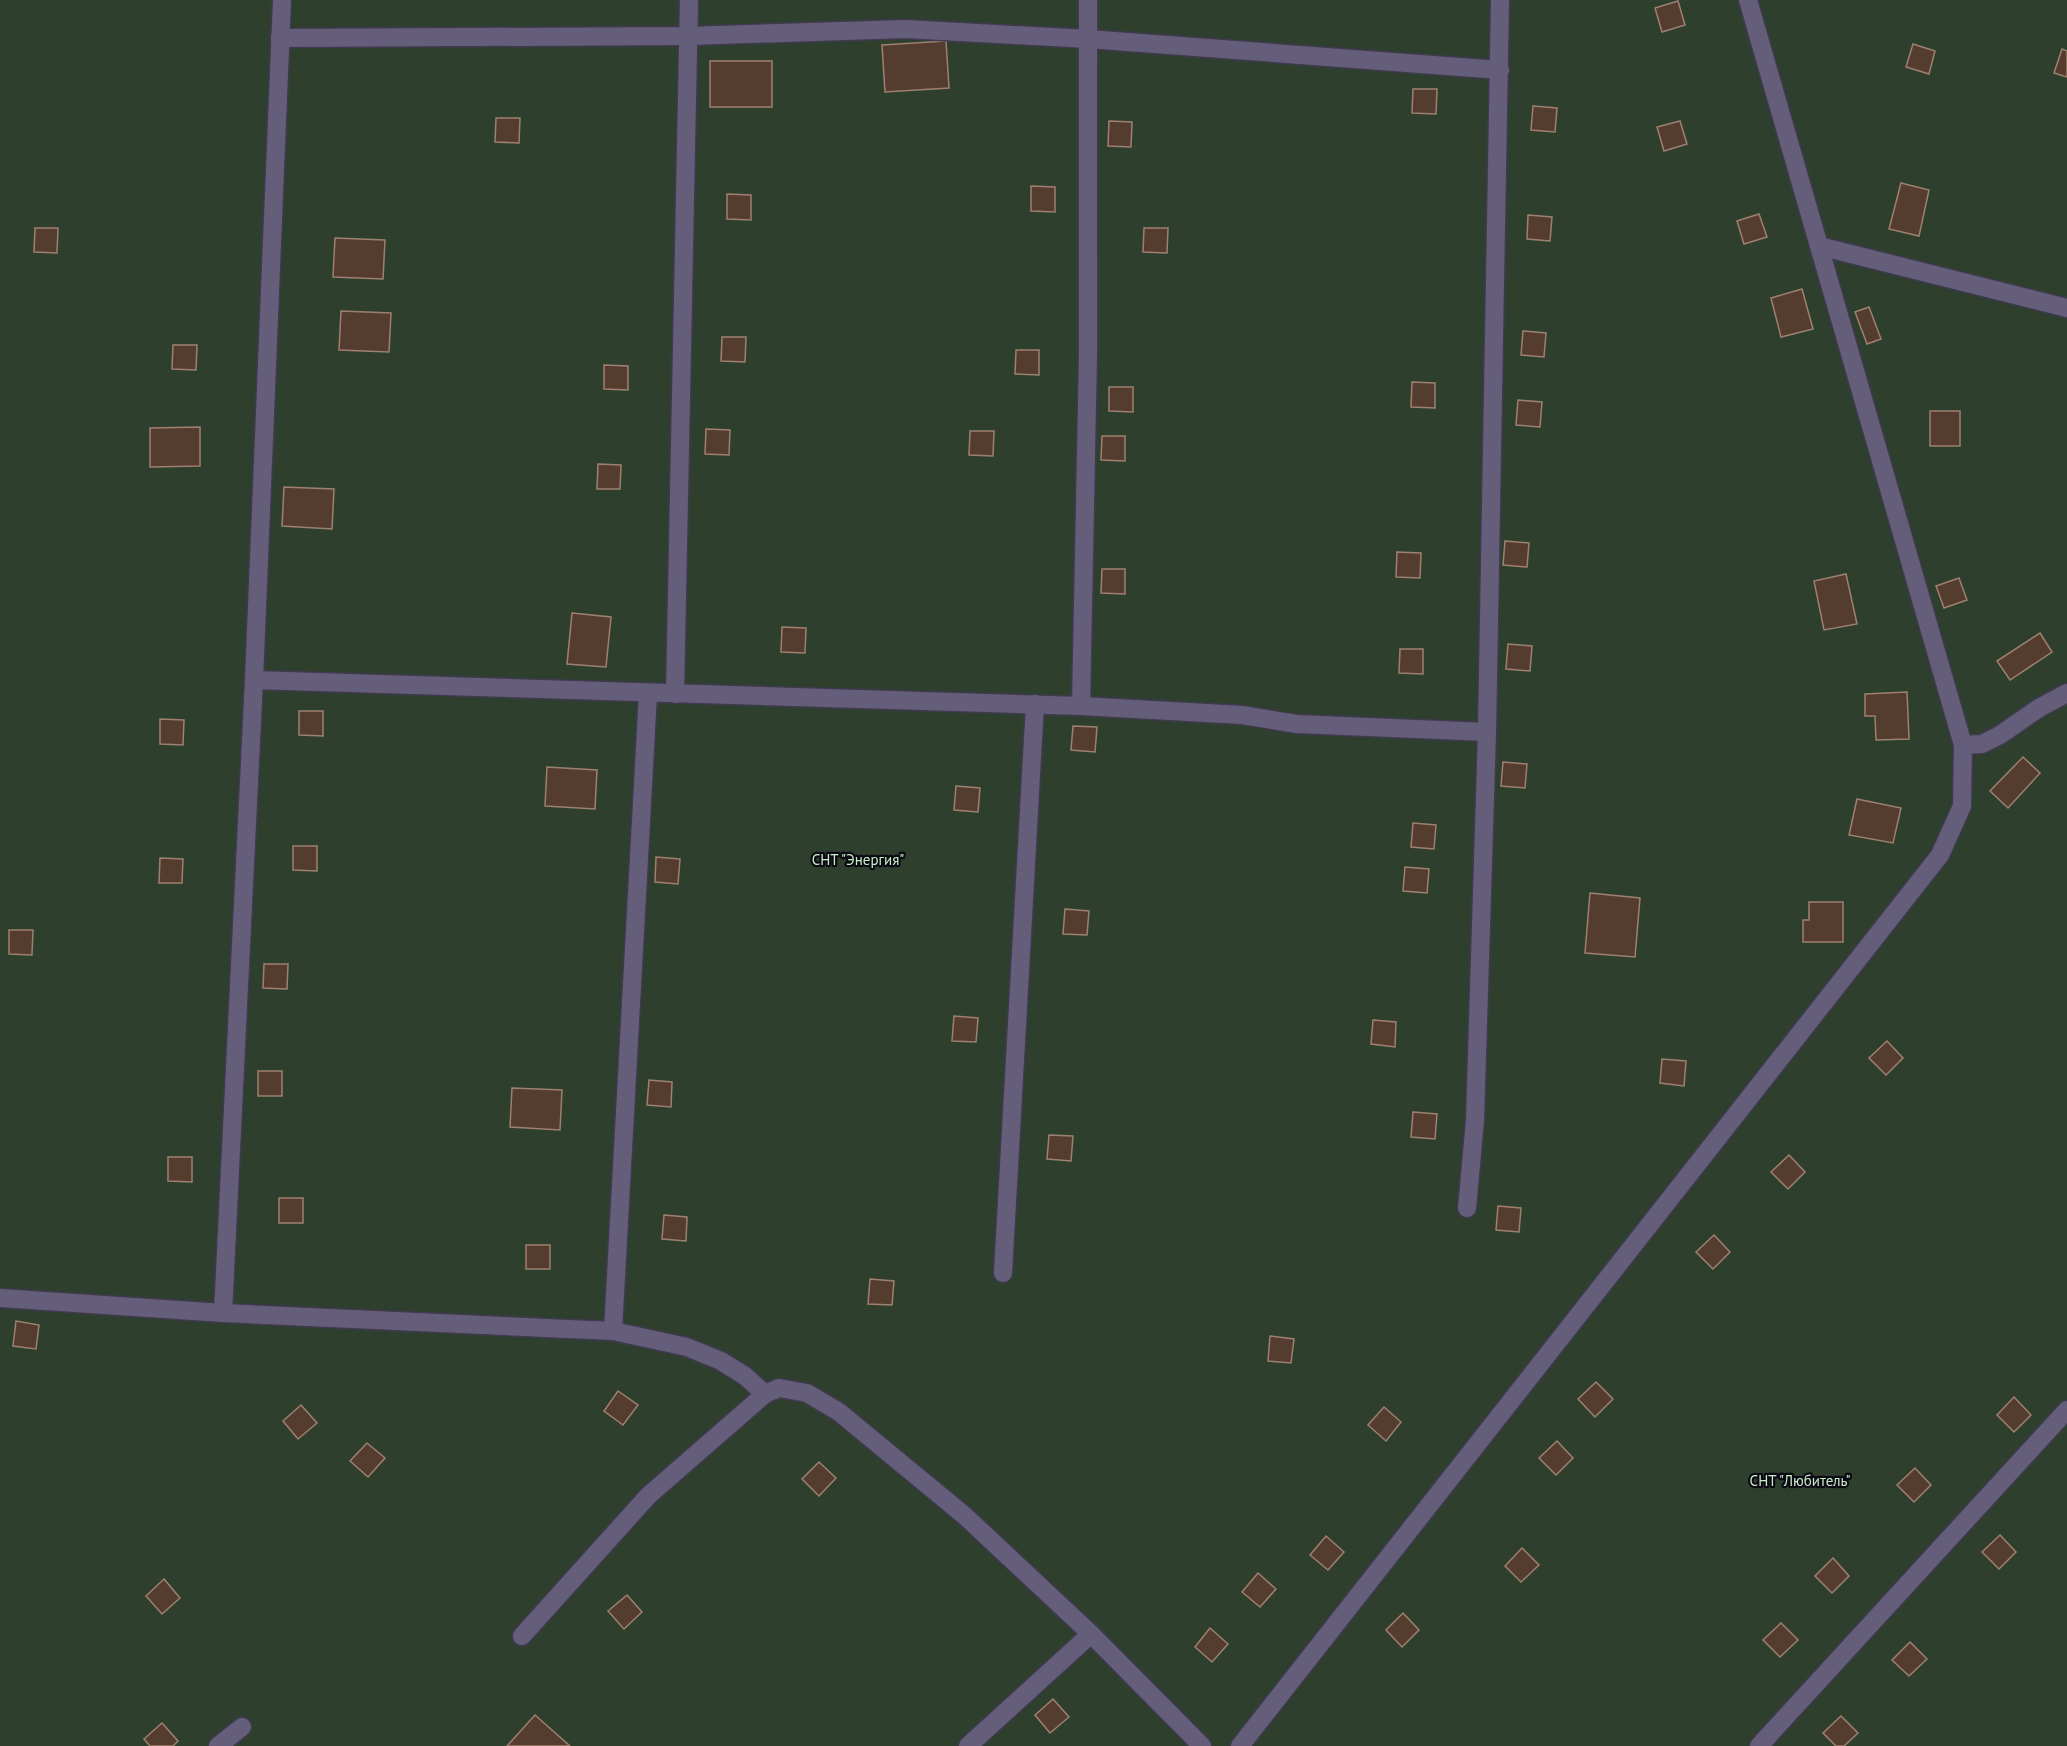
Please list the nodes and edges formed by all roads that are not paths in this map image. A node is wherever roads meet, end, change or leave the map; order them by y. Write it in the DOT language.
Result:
graph roads {
  1 [pos="282,0"];
  2 [pos="689,0"];
  3 [pos="1088,0"];
  4 [pos="1500,0"];
  5 [pos="1748,0"];
  6 [pos="688,36"];
  7 [pos="280,38"];
  8 [pos="1088,39"];
  9 [pos="1500,70"];
  10 [pos="1819,246"];
  11 [pos="2067,308"];
  12 [pos="254,680"];
  13 [pos="648,693"];
  14 [pos="675,693"];
  15 [pos="2067,693"];
  16 [pos="1035,704"];
  17 [pos="1081,706"];
  18 [pos="1487,732"];
  19 [pos="1963,746"];
  20 [pos="1467,1208"];
  21 [pos="1003,1272"];
  22 [pos="0,1298"];
  23 [pos="223,1313"];
  24 [pos="613,1331"];
  25 [pos="765,1394"];
  26 [pos="2067,1410"];
  27 [pos="1091,1634"];
  28 [pos="522,1636"];
  29 [pos="242,1726"];
  30 [pos="218,1746"];
  31 [pos="968,1746"];
  32 [pos="1202,1746"];
  33 [pos="1240,1746"];
  34 [pos="1759,1746"];
  1 -- 7 [label="lane"];
  2 -- 6 [label="lane"];
  3 -- 8 [label="lane"];
  4 -- 9 [label="lane"];
  5 -- 10 [label="lane"];
  6 -- 7 [label="lane"];
  6 -- 8 [label="lane"];
  6 -- 14 [label="lane"];
  7 -- 12 [label="lane"];
  8 -- 9 [label="lane"];
  8 -- 17 [label="lane"];
  9 -- 18 [label="lane"];
  10 -- 11 [label="lane"];
  10 -- 19 [label="lane"];
  12 -- 13 [label="lane"];
  12 -- 23 [label="lane"];
  13 -- 14 [label="lane"];
  13 -- 24 [label="lane"];
  14 -- 16 [label="lane"];
  15 -- 19 [label="lane"];
  16 -- 17 [label="lane"];
  16 -- 21 [label="lane"];
  17 -- 18 [label="lane"];
  18 -- 20 [label="lane"];
  19 -- 33 [label="lane"];
  22 -- 23 [label="lane"];
  23 -- 24 [label="lane"];
  24 -- 25 [label="lane"];
  25 -- 27 [label="lane"];
  25 -- 28 [label="lane"];
  26 -- 34 [label="lane"];
  27 -- 31 [label="lane"];
  27 -- 32 [label="lane"];
  29 -- 30 [label="lane"];
}
